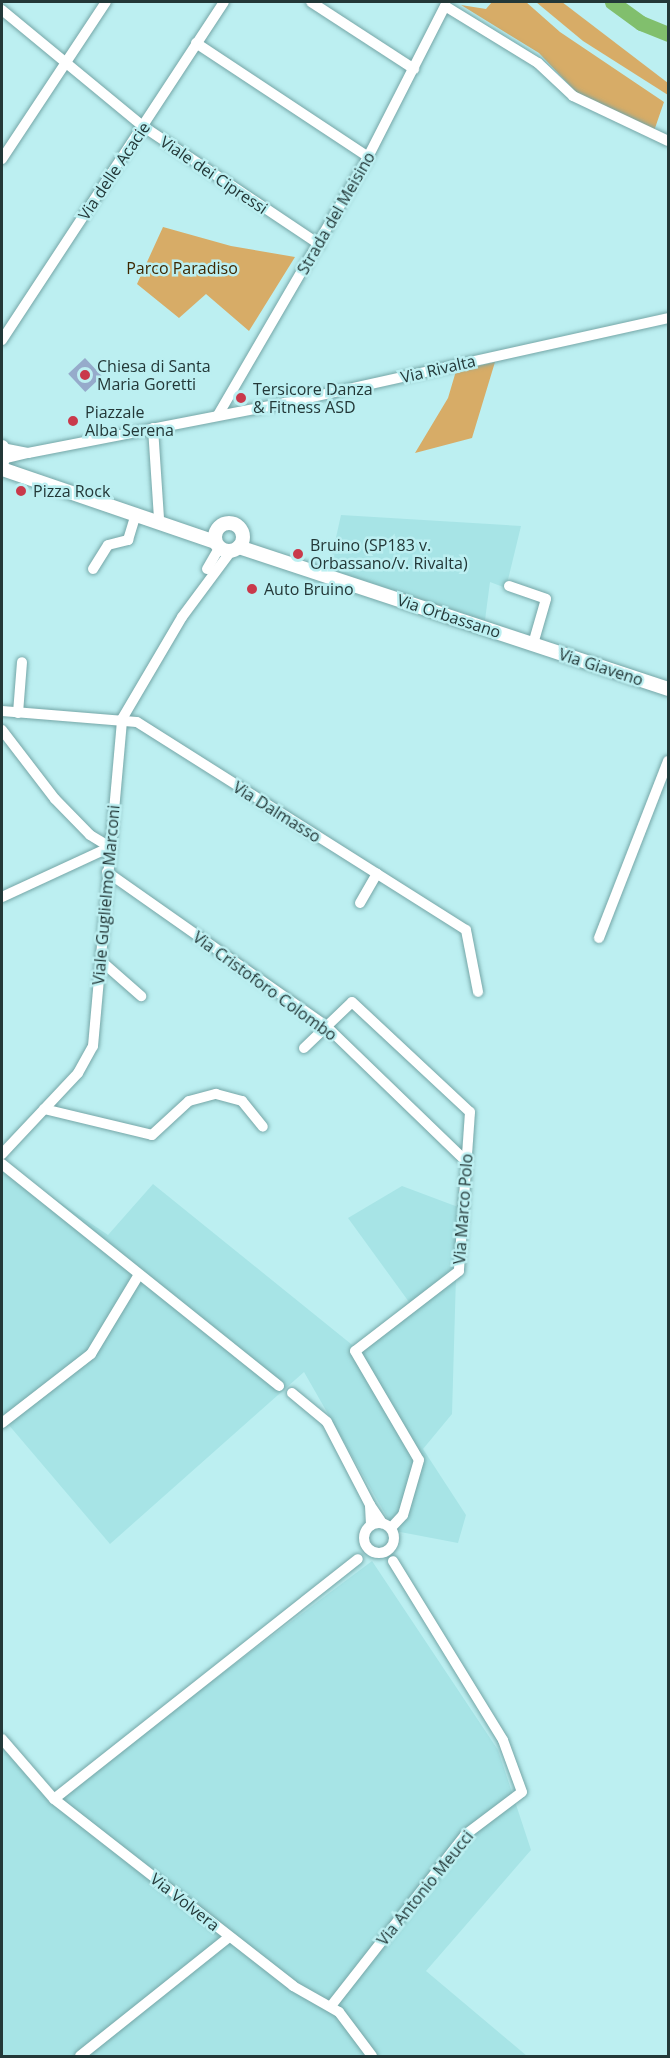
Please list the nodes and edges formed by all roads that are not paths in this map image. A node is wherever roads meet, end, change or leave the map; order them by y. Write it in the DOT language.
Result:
graph roads {
  1 [pos="106,2"];
  2 [pos="224,2"];
  3 [pos="311,2"];
  4 [pos="2,10"];
  5 [pos="196,43"];
  6 [pos="65,63"];
  7 [pos="414,69"];
  8 [pos="144,127"];
  9 [pos="667,141"];
  10 [pos="368,157"];
  11 [pos="2,159"];
  12 [pos="319,244"];
  13 [pos="669,318"];
  14 [pos="2,340"];
  15 [pos="218,415"];
  16 [pos="153,428"];
  17 [pos="2,457"];
  18 [pos="136,513"];
  19 [pos="159,519"];
  20 [pos="227,543"];
  21 [pos="93,569"];
  22 [pos="509,586"];
  23 [pos="533,644"];
  24 [pos="21,662"];
  25 [pos="669,689"];
  26 [pos="2,711"];
  27 [pos="18,713"];
  28 [pos="122,719"];
  29 [pos="2,730"];
  30 [pos="669,761"];
  31 [pos="110,847"];
  32 [pos="108,872"];
  33 [pos="376,873"];
  34 [pos="2,897"];
  35 [pos="360,903"];
  36 [pos="599,938"];
  37 [pos="100,960"];
  38 [pos="478,992"];
  39 [pos="141,996"];
  40 [pos="326,1026"];
  41 [pos="304,1048"];
  42 [pos="45,1108"];
  43 [pos="263,1127"];
  44 [pos="2,1154"];
  45 [pos="465,1160"];
  46 [pos="2,1164"];
  47 [pos="138,1276"];
  48 [pos="279,1386"];
  49 [pos="292,1393"];
  50 [pos="2,1424"];
  51 [pos="381,1525"];
  52 [pos="364,1542"];
  53 [pos="382,1551"];
  54 [pos="358,1559"];
  55 [pos="2,1739"];
  56 [pos="54,1799"];
  57 [pos="229,1937"];
  58 [pos="331,2006"];
  59 [pos="80,2056"];
  60 [pos="372,2056"];
  1 -- 6 [label="street"];
  2 -- 5 [label="street, Via delle Acacie"];
  3 -- 7 [label="street"];
  4 -- 6 [label="street, Viale dei Cipressi"];
  5 -- 8 [label="street, Via delle Acacie"];
  5 -- 10 [label="street"];
  6 -- 8 [label="street, Viale dei Cipressi"];
  6 -- 11 [label="street"];
  7 -- 9 [label="street, Strada del Meisino"];
  7 -- 10 [label="street, Strada del Meisino"];
  8 -- 12 [label="street, Viale dei Cipressi"];
  8 -- 14 [label="street, Via delle Acacie"];
  10 -- 12 [label="street, Strada del Meisino"];
  12 -- 15 [label="street, Strada del Meisino"];
  13 -- 15 [label="street, Via Rivalta"];
  15 -- 16 [label="street, Via Rivalta"];
  16 -- 17 [label="street, Via Rivalta"];
  16 -- 19 [label="street"];
  17 -- 18 [label="main road, Via Orbassano"];
  18 -- 19 [label="main road, Via Orbassano"];
  18 -- 21 [label="street"];
  19 -- 20 [label="main road, Via Orbassano"];
  20 -- 23 [label="main road, Via Orbassano"];
  20 -- 28 [label="street, Viale Guglielmo Marconi"];
  22 -- 23 [label="street"];
  23 -- 25 [label="main road, Via Giaveno"];
  24 -- 27 [label="street"];
  26 -- 27 [label="street, Via Dalmasso"];
  27 -- 28 [label="street, Via Dalmasso"];
  28 -- 31 [label="street, Viale Guglielmo Marconi"];
  28 -- 33 [label="street, Via Dalmasso"];
  29 -- 31 [label="street"];
  30 -- 36 [label="street"];
  31 -- 32 [label="street, Viale Guglielmo Marconi"];
  31 -- 34 [label="street"];
  32 -- 37 [label="street, Viale Guglielmo Marconi"];
  32 -- 40 [label="street, Via Cristoforo Colombo"];
  33 -- 35 [label="street"];
  33 -- 38 [label="street, Via Dalmasso"];
  37 -- 39 [label="street"];
  37 -- 42 [label="street, Viale Guglielmo Marconi"];
  40 -- 41 [label="street, Via Marco Polo"];
  40 -- 45 [label="street, Via Cristoforo Colombo"];
  40 -- 45 [label="street, Via Marco Polo"];
  42 -- 43 [label="street"];
  42 -- 44 [label="street, Viale Guglielmo Marconi"];
  45 -- 51 [label="street, Via Marco Polo"];
  46 -- 47 [label="street"];
  47 -- 48 [label="street"];
  47 -- 50 [label="street"];
  49 -- 51 [label="street"];
  51 -- 52 [label="street"];
  51 -- 53 [label="street"];
  52 -- 53 [label="street"];
  52 -- 54 [label="street"];
  53 -- 54 [label="street"];
  53 -- 58 [label="street, Via Antonio Meucci"];
  54 -- 56 [label="street"];
  55 -- 56 [label="street, Via Volvera"];
  56 -- 57 [label="street, Via Volvera"];
  57 -- 58 [label="street, Via Volvera"];
  57 -- 59 [label="street"];
  58 -- 60 [label="street, Via Volvera"];
}
